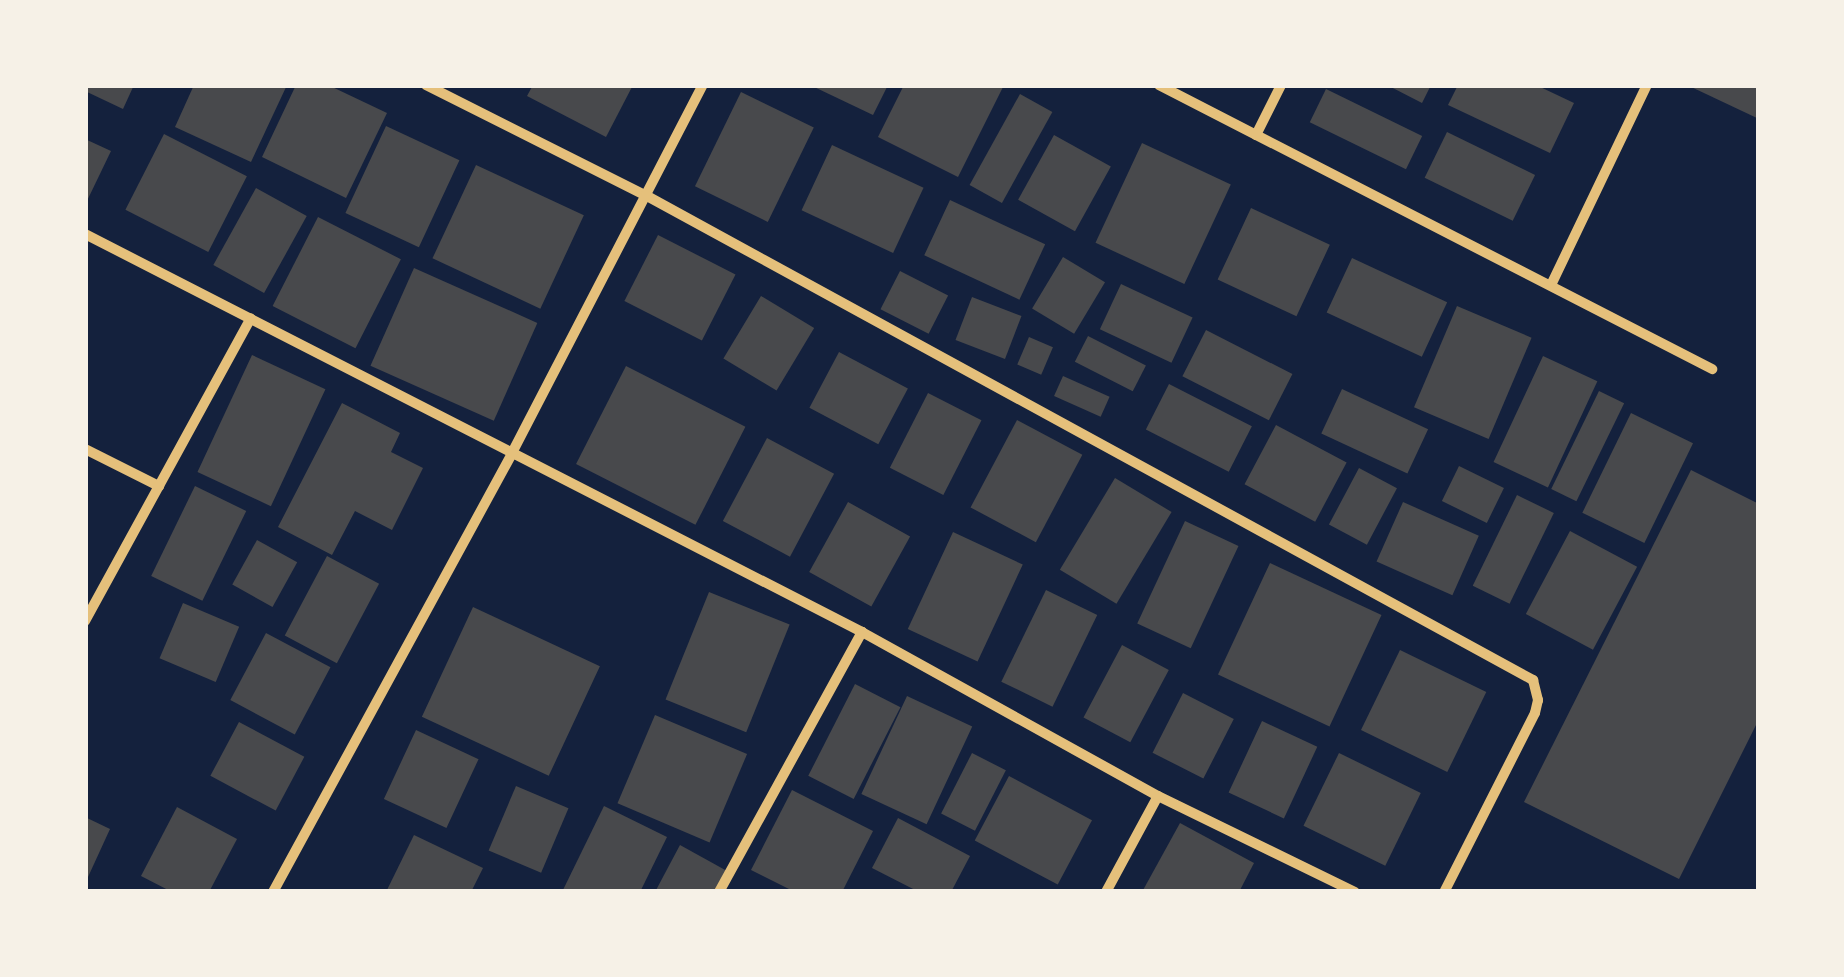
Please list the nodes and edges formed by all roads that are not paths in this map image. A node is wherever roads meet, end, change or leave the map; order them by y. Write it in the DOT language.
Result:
graph roads {
  1 [pos="426,85"];
  2 [pos="703,85"];
  3 [pos="1160,85"];
  4 [pos="1281,85"];
  5 [pos="1647,85"];
  6 [pos="1256,134"];
  7 [pos="647,196"];
  8 [pos="85,234"];
  9 [pos="1552,283"];
  10 [pos="251,318"];
  11 [pos="1712,369"];
  12 [pos="85,449"];
  13 [pos="512,453"];
  14 [pos="160,486"];
  15 [pos="85,621"];
  16 [pos="862,632"];
  17 [pos="1158,796"];
  18 [pos="273,892"];
  19 [pos="719,892"];
  20 [pos="1106,892"];
  21 [pos="1355,892"];
  22 [pos="1444,892"];
  1 -- 7 [label="street"];
  2 -- 7 [label="street"];
  3 -- 6 [label="street"];
  4 -- 6 [label="street"];
  5 -- 9 [label="street"];
  6 -- 9 [label="street"];
  7 -- 13 [label="street"];
  7 -- 22 [label="street"];
  8 -- 10 [label="street"];
  9 -- 11 [label="street"];
  10 -- 13 [label="street"];
  10 -- 14 [label="street"];
  12 -- 14 [label="street"];
  13 -- 16 [label="street"];
  13 -- 18 [label="street"];
  14 -- 15 [label="street"];
  16 -- 17 [label="street"];
  16 -- 19 [label="street"];
  17 -- 20 [label="street"];
  17 -- 21 [label="street"];
}
